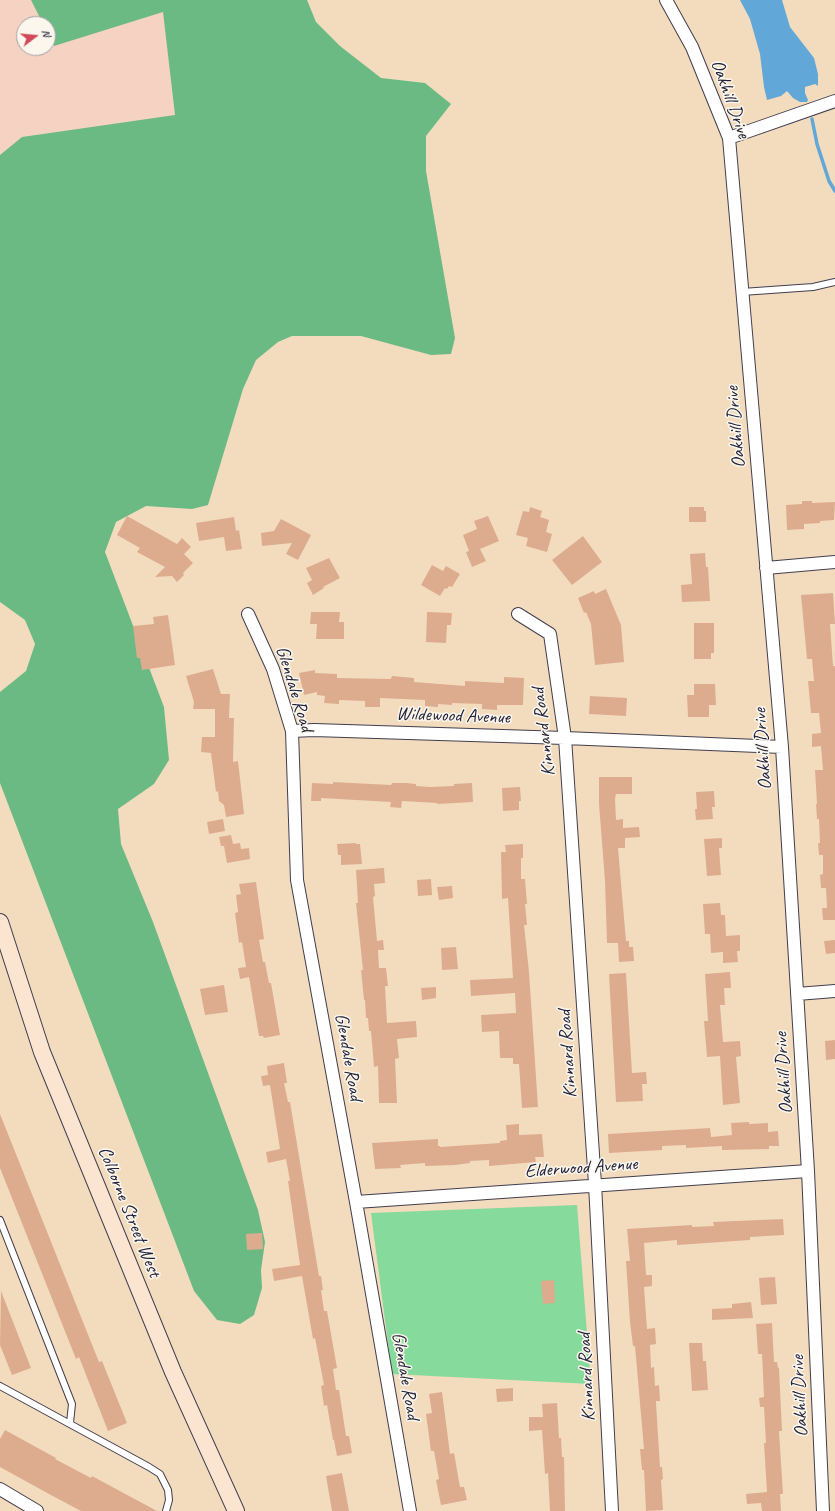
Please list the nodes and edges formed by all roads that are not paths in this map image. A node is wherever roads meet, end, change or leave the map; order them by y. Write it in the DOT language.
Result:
graph roads {
  1 [pos="666,0"];
  2 [pos="835,101"];
  3 [pos="729,138"];
  4 [pos="835,282"];
  5 [pos="742,292"];
  6 [pos="835,562"];
  7 [pos="766,568"];
  8 [pos="248,614"];
  9 [pos="518,614"];
  10 [pos="292,731"];
  11 [pos="565,738"];
  12 [pos="782,747"];
  13 [pos="0,922"];
  14 [pos="835,991"];
  15 [pos="797,994"];
  16 [pos="808,1171"];
  17 [pos="595,1184"];
  18 [pos="356,1202"];
  19 [pos="0,1220"];
  20 [pos="0,1386"];
  21 [pos="70,1423"];
  22 [pos="0,1489"];
  23 [pos="37,1511"];
  24 [pos="166,1511"];
  25 [pos="236,1511"];
  26 [pos="410,1511"];
  27 [pos="612,1511"];
  28 [pos="823,1511"];
  1 -- 3 [label="street, Oakhill Drive"];
  2 -- 3 [label="street"];
  3 -- 5 [label="street, Oakhill Drive"];
  4 -- 5 [label="lane"];
  5 -- 7 [label="street, Oakhill Drive"];
  6 -- 7 [label="street"];
  7 -- 12 [label="street, Oakhill Drive"];
  8 -- 10 [label="street, Glendale Road"];
  9 -- 11 [label="street, Kinnard Road"];
  10 -- 11 [label="street, Wildewood Avenue"];
  10 -- 18 [label="street, Glendale Road"];
  11 -- 12 [label="street, Wildewood Avenue"];
  11 -- 17 [label="street, Kinnard Road"];
  12 -- 15 [label="street, Oakhill Drive"];
  13 -- 25 [label="main road, Colborne Street West"];
  14 -- 15 [label="street"];
  15 -- 16 [label="street, Oakhill Drive"];
  16 -- 17 [label="street, Elderwood Avenue"];
  16 -- 28 [label="street, Oakhill Drive"];
  17 -- 18 [label="street, Elderwood Avenue"];
  17 -- 27 [label="street, Kinnard Road"];
  18 -- 26 [label="street, Glendale Road"];
  19 -- 21 [label="lane"];
  20 -- 21 [label="lane"];
  21 -- 24 [label="lane"];
  22 -- 23 [label="street"];
}
